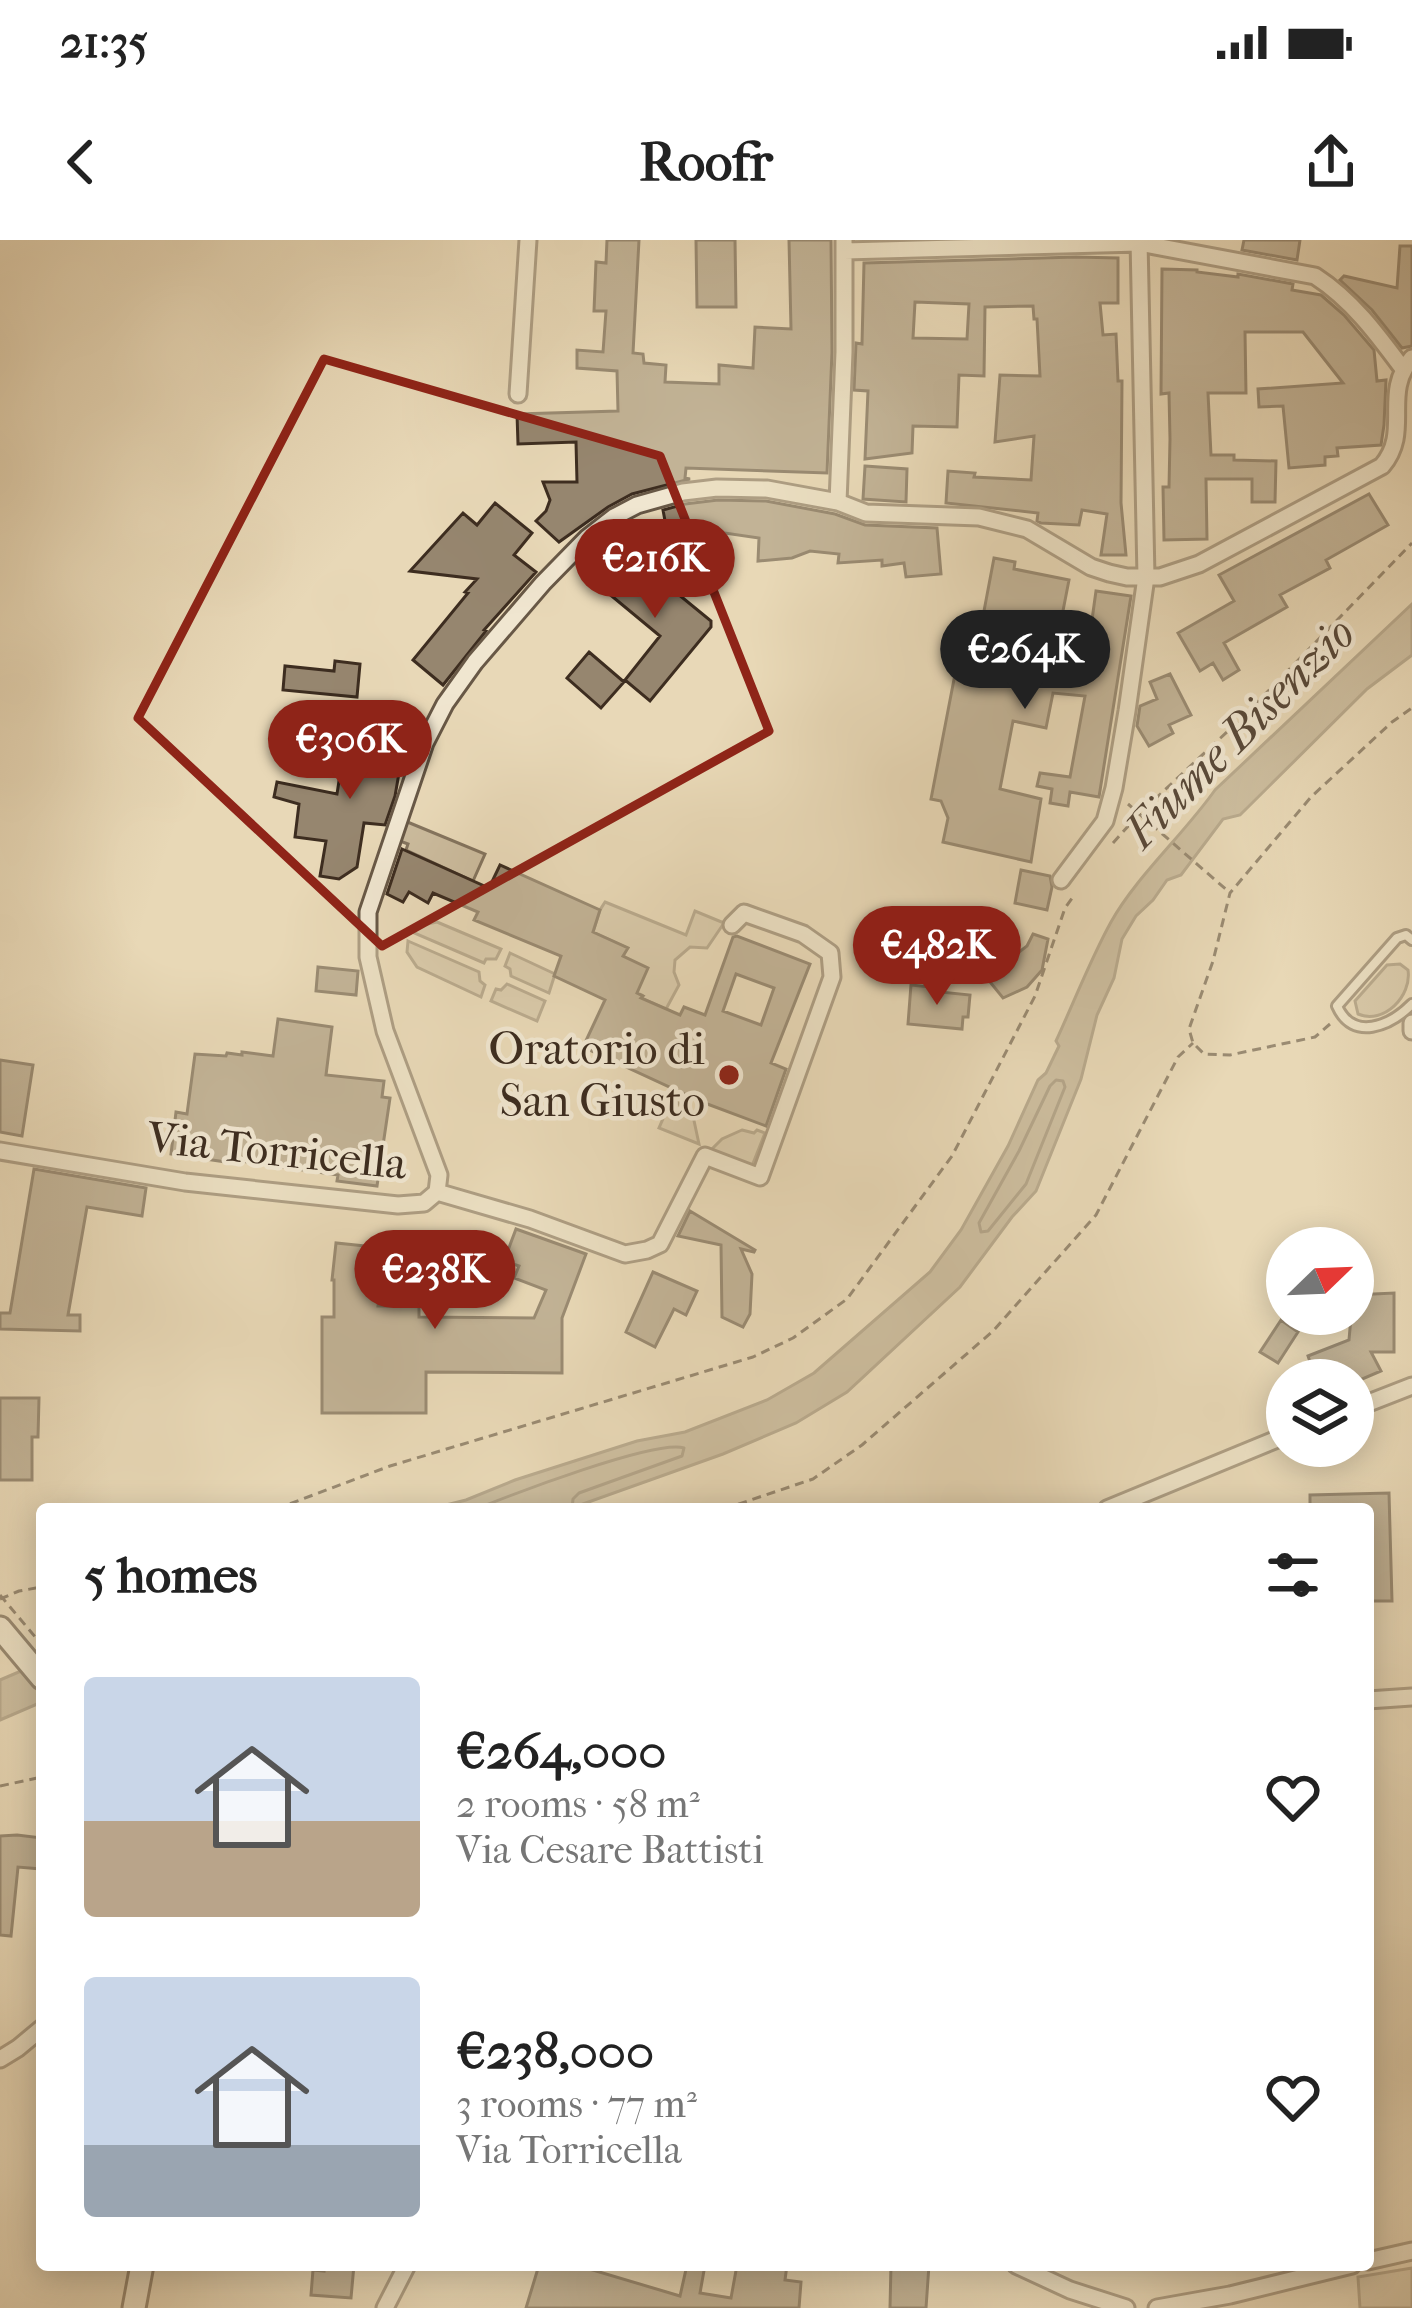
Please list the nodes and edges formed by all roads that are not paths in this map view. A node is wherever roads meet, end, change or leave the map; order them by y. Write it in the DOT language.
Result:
graph roads {
  1 [pos="528,240"];
  2 [pos="1139,242"];
  3 [pos="844,245"];
  4 [pos="1407,363"];
  5 [pos="518,394"];
  6 [pos="838,502"];
  7 [pos="1146,577"];
  8 [pos="1060,880"];
  9 [pos="732,925"];
  10 [pos="1412,940"];
  11 [pos="1412,1004"];
  12 [pos="0,1151"];
  13 [pos="437,1192"];
  14 [pos="1412,1386"];
  15 [pos="1374,1401"];
  16 [pos="1266,1444"];
  17 [pos="1122,1503"];
  18 [pos="0,1628"];
  19 [pos="36,1671"];
  20 [pos="1412,1697"];
  21 [pos="1374,1700"];
  22 [pos="36,2033"];
  23 [pos="0,2059"];
  24 [pos="1412,2251"];
  25 [pos="1374,2260"];
  26 [pos="141,2271"];
  27 [pos="404,2271"];
  28 [pos="1029,2271"];
  29 [pos="1281,2271"];
  30 [pos="1329,2271"];
  31 [pos="1282,2283"];
  32 [pos="1231,2301"];
  33 [pos="134,2308"];
  34 [pos="385,2308"];
  35 [pos="1126,2308"];
  36 [pos="1156,2308"];
  1 -- 5 [label="street"];
  2 -- 3 [label="street"];
  2 -- 4 [label="street"];
  2 -- 7 [label="street"];
  3 -- 6 [label="street"];
  4 -- 7 [label="street"];
  6 -- 7 [label="street, Via Torricella"];
  6 -- 13 [label="street, Via Torricella"];
  7 -- 8 [label="street"];
  9 -- 13 [label="street"];
  10 -- 11 [label="lane"];
  12 -- 13 [label="street, Via Torricella"];
  14 -- 15 [label="street"];
  16 -- 17 [label="street"];
  18 -- 19 [label="street"];
  20 -- 21 [label="street"];
  22 -- 23 [label="street"];
  24 -- 25 [label="street"];
  26 -- 33 [label="street"];
  27 -- 34 [label="street"];
  28 -- 35 [label="street"];
  29 -- 31 [label="street"];
  30 -- 31 [label="street"];
  31 -- 32 [label="street"];
  32 -- 36 [label="street"];
}
